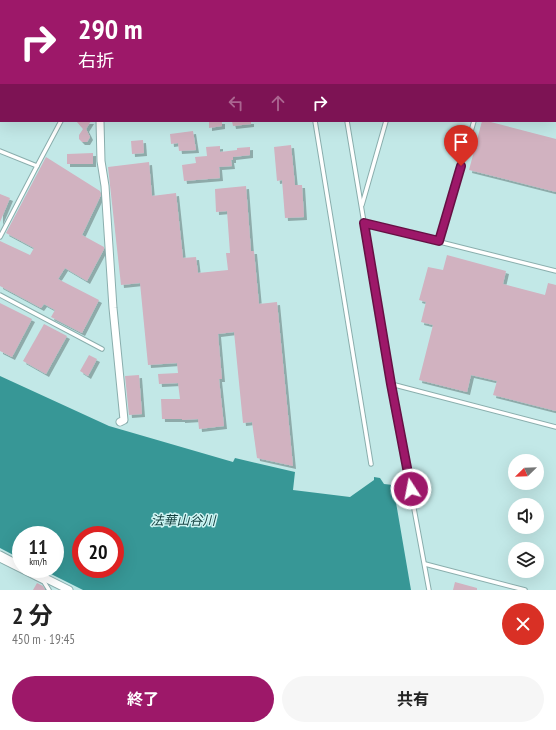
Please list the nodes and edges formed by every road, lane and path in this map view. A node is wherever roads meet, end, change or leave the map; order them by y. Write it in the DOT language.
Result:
graph roads {
  1 [pos="59,122"];
  2 [pos="100,122"];
  3 [pos="315,122"];
  4 [pos="347,122"];
  5 [pos="386,122"];
  6 [pos="474,122"];
  7 [pos="0,151"];
  8 [pos="37,166"];
  9 [pos="361,206"];
  10 [pos="364,223"];
  11 [pos="0,237"];
  12 [pos="439,241"];
  13 [pos="556,271"];
  14 [pos="0,295"];
  15 [pos="102,349"];
  16 [pos="391,384"];
  17 [pos="120,422"];
  18 [pos="556,427"];
  19 [pos="371,464"];
  20 [pos="0,555"];
  21 [pos="0,560"];
  22 [pos="12,561"];
  23 [pos="425,564"];
  24 [pos="45,578"];
  25 [pos="50,590"];
  26 [pos="69,590"];
  27 [pos="429,590"];
  28 [pos="525,590"];
  1 -- 8 [label="lane"];
  2 -- 17 [label="street"];
  3 -- 19 [label="lane"];
  4 -- 9 [label="lane"];
  5 -- 9 [label="lane"];
  6 -- 12 [label="lane"];
  7 -- 8 [label="lane"];
  8 -- 11 [label="lane"];
  9 -- 10 [label="lane"];
  10 -- 12 [label="lane"];
  10 -- 16 [label="lane"];
  12 -- 13 [label="lane"];
  14 -- 15 [label="lane"];
  16 -- 18 [label="lane"];
  16 -- 23 [label="lane"];
  20 -- 22 [label="street"];
  21 -- 25 [label="lane"];
  23 -- 27 [label="lane"];
  23 -- 28 [label="lane"];
  24 -- 26 [label="street"];
}
